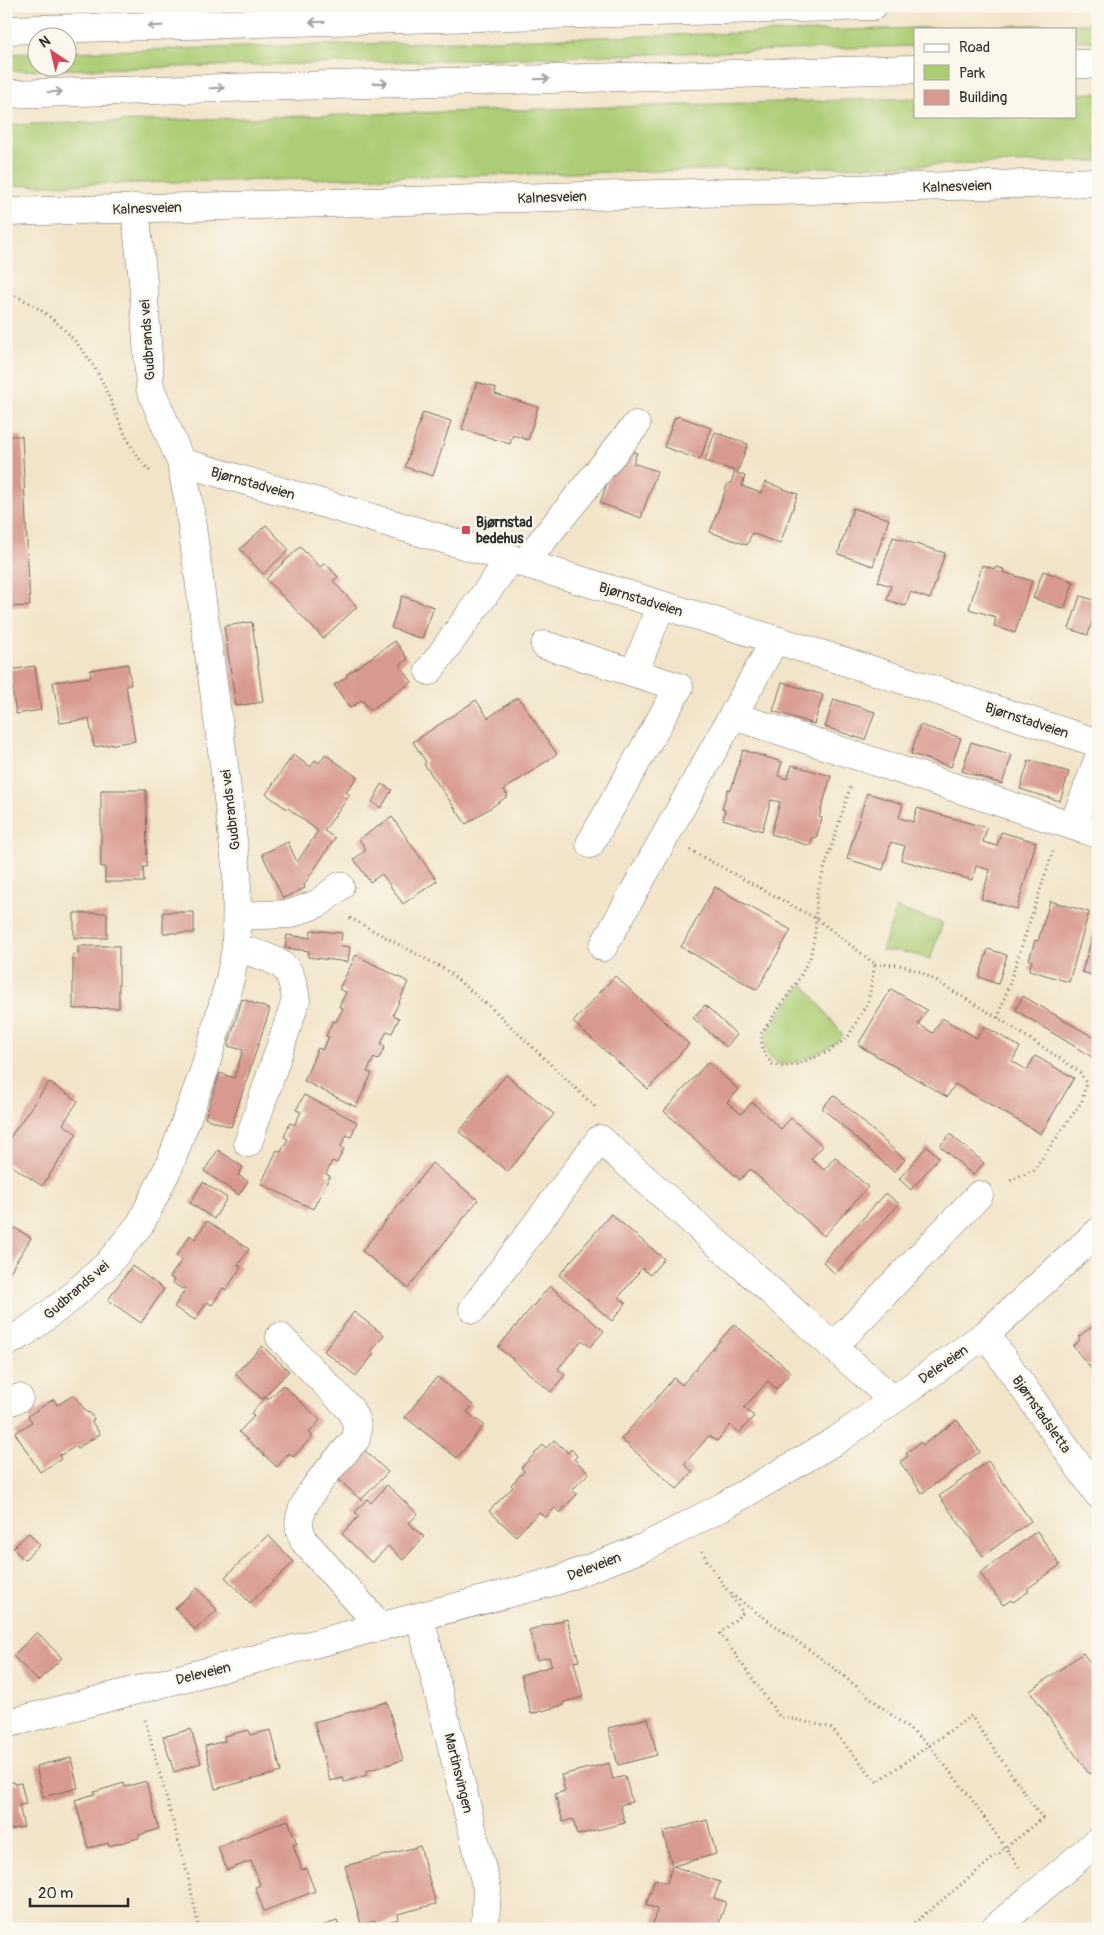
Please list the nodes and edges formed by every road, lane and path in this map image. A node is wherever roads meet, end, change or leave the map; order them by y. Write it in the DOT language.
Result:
graph roads {
  1 [pos="873,6"];
  2 [pos="6,30"];
  3 [pos="1076,64"];
  4 [pos="1098,64"];
  5 [pos="914,69"];
  6 [pos="6,94"];
  7 [pos="1098,182"];
  8 [pos="135,208"];
  9 [pos="6,212"];
  10 [pos="6,292"];
  11 [pos="636,425"];
  12 [pos="182,462"];
  13 [pos="189,504"];
  14 [pos="518,560"];
  15 [pos="661,605"];
  16 [pos="775,640"];
  17 [pos="545,645"];
  18 [pos="429,672"];
  19 [pos="634,673"];
  20 [pos="734,716"];
  21 [pos="1098,743"];
  22 [pos="860,757"];
  23 [pos="1098,760"];
  24 [pos="1078,828"];
  25 [pos="666,837"];
  26 [pos="590,844"];
  27 [pos="340,886"];
  28 [pos="319,903"];
  29 [pos="237,916"];
  30 [pos="817,919"];
  31 [pos="603,947"];
  32 [pos="236,948"];
  33 [pos="875,964"];
  34 [pos="998,1018"];
  35 [pos="600,1139"];
  36 [pos="248,1142"];
  37 [pos="980,1195"];
  38 [pos="1098,1232"];
  39 [pos="473,1309"];
  40 [pos="986,1334"];
  41 [pos="280,1337"];
  42 [pos="6,1343"];
  43 [pos="834,1346"];
  44 [pos="892,1399"];
  45 [pos="1098,1494"];
  46 [pos="690,1524"];
  47 [pos="728,1592"];
  48 [pos="420,1617"];
  49 [pos="381,1627"];
  50 [pos="137,1690"];
  51 [pos="6,1724"];
  52 [pos="929,1745"];
  53 [pos="1098,1840"];
  54 [pos="1005,1848"];
  55 [pos="1037,1892"];
  56 [pos="199,1929"];
  57 [pos="483,1929"];
  58 [pos="906,1929"];
  59 [pos="994,1929"];
  1 -- 2 [label="main road, one-way"];
  3 -- 4 [label="main road"];
  6 -- 5 [label="main road, one-way"];
  7 -- 8 [label="main road, Kalnesveien"];
  8 -- 9 [label="main road, Kalnesveien"];
  8 -- 12 [label="main road, Gudbrands vei"];
  10 -- 13 [label="path"];
  11 -- 14 [label="main road"];
  12 -- 13 [label="main road, Gudbrands vei"];
  12 -- 14 [label="main road, Bjørnstadveien"];
  13 -- 29 [label="main road, Gudbrands vei"];
  14 -- 15 [label="main road, Bjørnstadveien"];
  14 -- 18 [label="main road"];
  15 -- 16 [label="main road, Bjørnstadveien"];
  15 -- 19 [label="main road"];
  16 -- 20 [label="main road"];
  16 -- 21 [label="main road, Bjørnstadveien"];
  17 -- 19 [label="main road"];
  19 -- 26 [label="main road"];
  20 -- 22 [label="main road"];
  20 -- 25 [label="main road"];
  22 -- 24 [label="main road"];
  22 -- 30 [label="path"];
  23 -- 24 [label="main road"];
  24 -- 34 [label="path"];
  25 -- 30 [label="path"];
  25 -- 31 [label="main road"];
  27 -- 28 [label="main road"];
  28 -- 29 [label="main road"];
  28 -- 35 [label="path"];
  29 -- 32 [label="main road, Gudbrands vei"];
  30 -- 33 [label="path"];
  30 -- 33 [label="path"];
  32 -- 36 [label="main road"];
  32 -- 42 [label="main road, Gudbrands vei"];
  33 -- 34 [label="path"];
  34 -- 37 [label="path"];
  35 -- 39 [label="main road"];
  35 -- 43 [label="main road"];
  37 -- 43 [label="main road"];
  38 -- 40 [label="main road, Deleveien"];
  40 -- 44 [label="main road, Deleveien"];
  40 -- 45 [label="main road, Bjørnstadsletta"];
  41 -- 49 [label="main road"];
  43 -- 44 [label="main road"];
  44 -- 46 [label="main road, Deleveien"];
  46 -- 47 [label="path"];
  46 -- 48 [label="main road, Deleveien"];
  47 -- 52 [label="path"];
  47 -- 52 [label="path"];
  48 -- 49 [label="main road, Deleveien"];
  48 -- 57 [label="main road, Martinsvingen"];
  49 -- 50 [label="main road, Deleveien"];
  50 -- 51 [label="main road, Deleveien"];
  50 -- 56 [label="path"];
  52 -- 54 [label="path"];
  52 -- 54 [label="path"];
  53 -- 55 [label="main road"];
  54 -- 55 [label="path"];
  54 -- 58 [label="path"];
  55 -- 59 [label="main road"];
}
